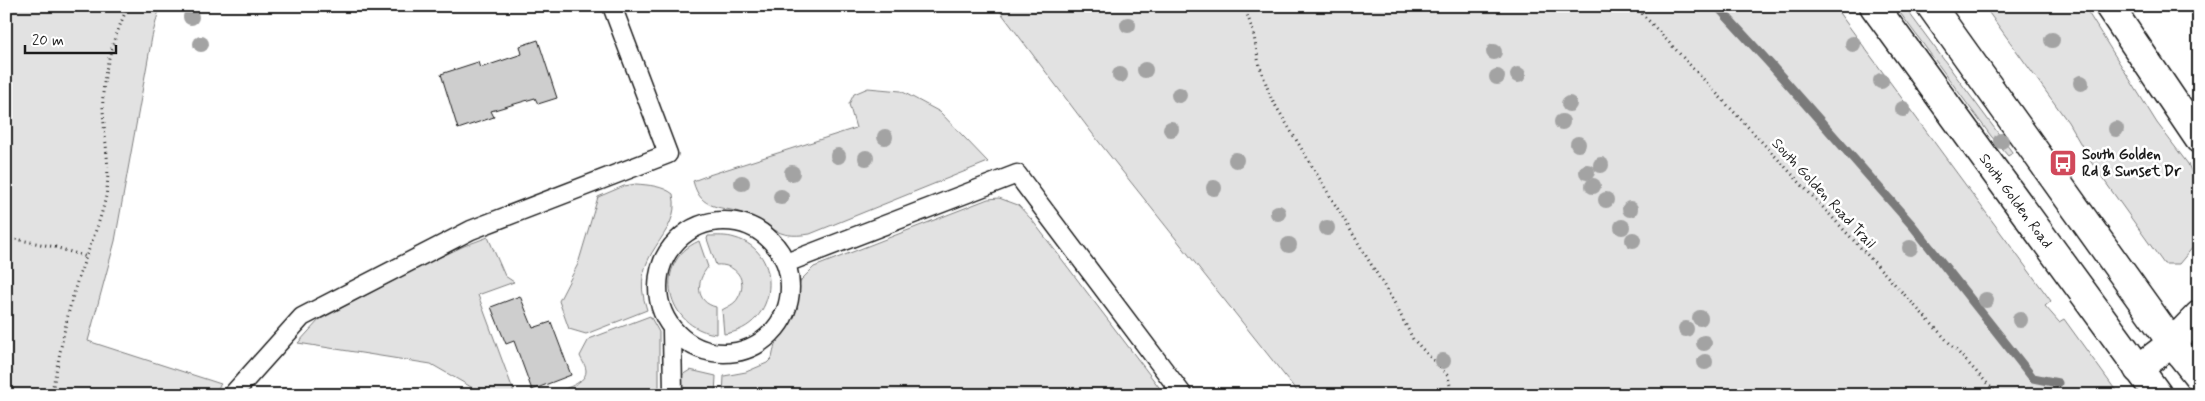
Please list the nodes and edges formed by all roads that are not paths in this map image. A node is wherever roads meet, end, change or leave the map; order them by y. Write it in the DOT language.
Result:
graph roads {
  1 [pos="612,6"];
  2 [pos="1874,6"];
  3 [pos="1931,6"];
  4 [pos="2109,6"];
  5 [pos="2199,139"];
  6 [pos="786,262"];
  7 [pos="2199,315"];
  8 [pos="672,329"];
  9 [pos="2172,343"];
  10 [pos="2138,369"];
  11 [pos="2199,377"];
  12 [pos="232,395"];
  13 [pos="673,395"];
  14 [pos="1184,395"];
  15 [pos="2158,395"];
  1 -- 12 [label="lane"];
  2 -- 10 [label="main road, South Golden Road"];
  3 -- 9 [label="main road"];
  4 -- 5 [label="main road"];
  6 -- 8 [label="lane"];
  6 -- 8 [label="lane"];
  6 -- 14 [label="lane"];
  7 -- 9 [label="main road"];
  8 -- 13 [label="lane"];
  9 -- 10 [label="main road"];
  9 -- 11 [label="main road"];
  10 -- 15 [label="main road, South Golden Road"];
}
